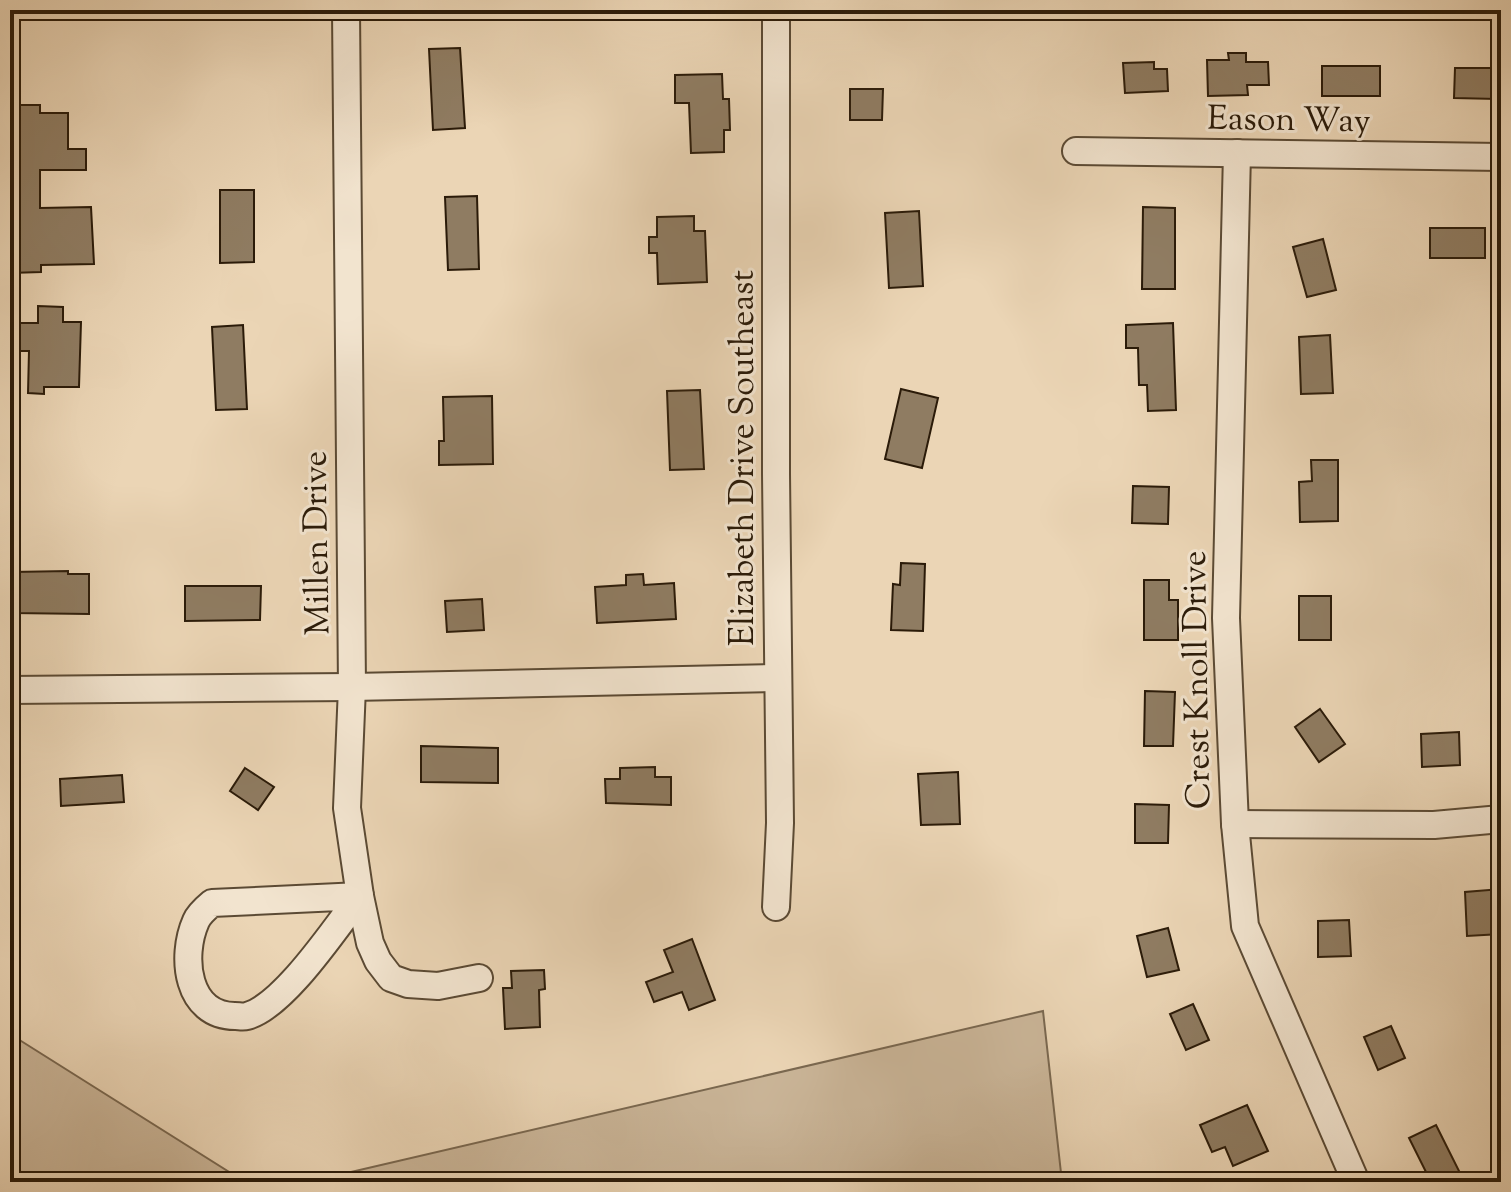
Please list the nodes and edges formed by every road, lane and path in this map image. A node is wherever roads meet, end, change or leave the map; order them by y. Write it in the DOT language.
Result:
graph roads {
  1 [pos="346,10"];
  2 [pos="776,10"];
  3 [pos="1076,151"];
  4 [pos="1237,153"];
  5 [pos="1501,157"];
  6 [pos="777,678"];
  7 [pos="352,687"];
  8 [pos="10,690"];
  9 [pos="1501,819"];
  10 [pos="1235,824"];
  11 [pos="360,896"];
  12 [pos="776,907"];
  13 [pos="479,978"];
  14 [pos="1356,1182"];
  1 -- 7 [label="street, Millen Drive"];
  2 -- 6 [label="street, Elizabeth Drive Southeast"];
  3 -- 4 [label="street, Eason Way"];
  4 -- 5 [label="street, Eason Way"];
  4 -- 10 [label="street, Crest Knoll Drive"];
  6 -- 7 [label="street"];
  6 -- 12 [label="street, Elizabeth Drive Southeast"];
  7 -- 8 [label="street"];
  7 -- 11 [label="street, Millen Drive"];
  9 -- 10 [label="street"];
  10 -- 14 [label="street, Crest Knoll Drive"];
  11 -- 11 [label="street"];
  11 -- 13 [label="street, Millen Drive"];
}
